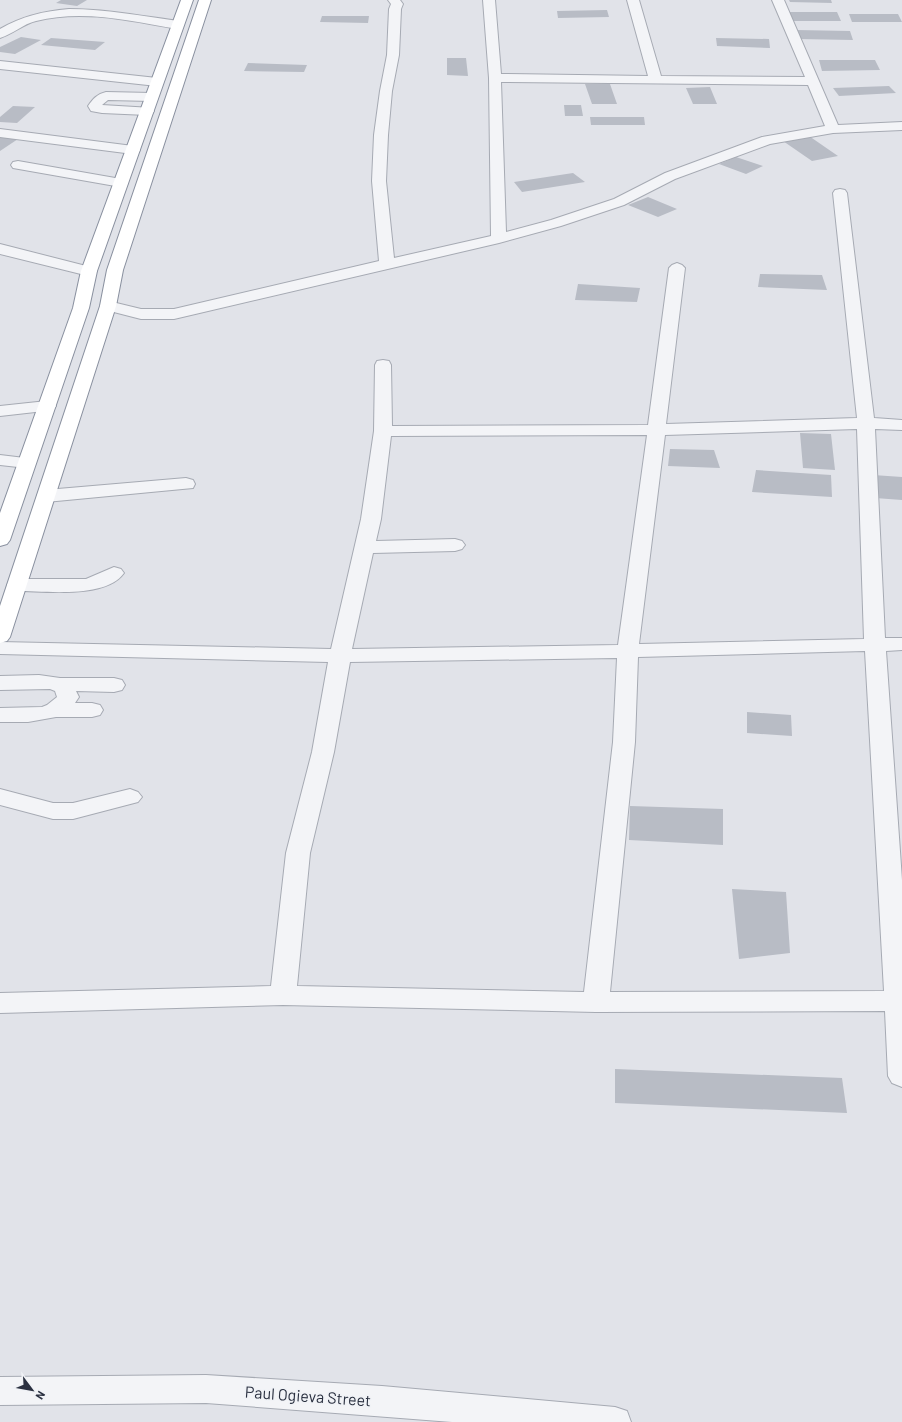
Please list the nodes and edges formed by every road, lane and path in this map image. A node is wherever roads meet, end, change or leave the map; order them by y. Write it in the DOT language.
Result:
graph roads {
  1 [pos="187,0"];
  2 [pos="205,0"];
  3 [pos="394,0"];
  4 [pos="489,0"];
  5 [pos="633,0"];
  6 [pos="778,0"];
  7 [pos="178,25"];
  8 [pos="0,34"];
  9 [pos="0,65"];
  10 [pos="495,78"];
  11 [pos="656,80"];
  12 [pos="813,81"];
  13 [pos="157,82"];
  14 [pos="902,126"];
  15 [pos="833,129"];
  16 [pos="0,133"];
  17 [pos="133,150"];
  18 [pos="18,165"];
  19 [pos="121,183"];
  20 [pos="840,193"];
  21 [pos="500,239"];
  22 [pos="0,249"];
  23 [pos="387,264"];
  24 [pos="677,268"];
  25 [pos="89,271"];
  26 [pos="108,306"];
  27 [pos="383,365"];
  28 [pos="47,406"];
  29 [pos="0,411"];
  30 [pos="866,423"];
  31 [pos="902,425"];
  32 [pos="656,430"];
  33 [pos="383,431"];
  34 [pos="0,460"];
  35 [pos="27,463"];
  36 [pos="186,484"];
  37 [pos="46,496"];
  38 [pos="0,540"];
  39 [pos="455,545"];
  40 [pos="364,547"];
  41 [pos="114,573"];
  42 [pos="17,585"];
  43 [pos="0,637"];
  44 [pos="875,644"];
  45 [pos="902,644"];
  46 [pos="0,648"];
  47 [pos="628,651"];
  48 [pos="340,656"];
  49 [pos="0,683"];
  50 [pos="54,683"];
  51 [pos="114,685"];
  52 [pos="92,710"];
  53 [pos="48,712"];
  54 [pos="0,715"];
  55 [pos="0,797"];
  56 [pos="130,798"];
  57 [pos="283,995"];
  58 [pos="900,1001"];
  59 [pos="596,1002"];
  60 [pos="0,1003"];
  61 [pos="902,1076"];
  62 [pos="0,1391"];
  63 [pos="615,1422"];
  1 -- 7 [label="highway"];
  2 -- 26 [label="highway"];
  3 -- 23 [label="street"];
  4 -- 10 [label="street"];
  5 -- 11 [label="street"];
  6 -- 12 [label="street"];
  7 -- 8 [label="street"];
  7 -- 13 [label="highway"];
  9 -- 13 [label="street"];
  10 -- 11 [label="street"];
  10 -- 21 [label="street"];
  11 -- 12 [label="street"];
  12 -- 15 [label="street"];
  13 -- 17 [label="highway"];
  14 -- 15 [label="street"];
  15 -- 21 [label="street"];
  16 -- 17 [label="street"];
  17 -- 19 [label="highway"];
  18 -- 19 [label="street"];
  19 -- 25 [label="highway"];
  20 -- 30 [label="street"];
  21 -- 23 [label="street"];
  22 -- 25 [label="street"];
  23 -- 26 [label="street"];
  24 -- 32 [label="street"];
  25 -- 28 [label="highway"];
  26 -- 37 [label="highway"];
  27 -- 33 [label="street"];
  28 -- 29 [label="street"];
  28 -- 35 [label="highway"];
  30 -- 31 [label="street"];
  30 -- 32 [label="street"];
  30 -- 44 [label="street"];
  32 -- 33 [label="street"];
  32 -- 47 [label="street"];
  33 -- 40 [label="street"];
  34 -- 35 [label="street"];
  35 -- 38 [label="highway"];
  36 -- 37 [label="street"];
  37 -- 42 [label="highway"];
  39 -- 40 [label="street"];
  40 -- 48 [label="street"];
  41 -- 42 [label="street"];
  42 -- 43 [label="highway"];
  44 -- 45 [label="street"];
  44 -- 47 [label="street"];
  44 -- 58 [label="street"];
  46 -- 48 [label="street"];
  47 -- 48 [label="street"];
  47 -- 59 [label="street"];
  48 -- 57 [label="street"];
  49 -- 50 [label="street"];
  50 -- 51 [label="street"];
  50 -- 53 [label="street"];
  52 -- 53 [label="street"];
  53 -- 54 [label="street"];
  55 -- 56 [label="street"];
  57 -- 59 [label="street"];
  57 -- 60 [label="street"];
  58 -- 59 [label="street"];
  58 -- 61 [label="street"];
  62 -- 63 [label="street, Paul Ogieva Street"];
}
